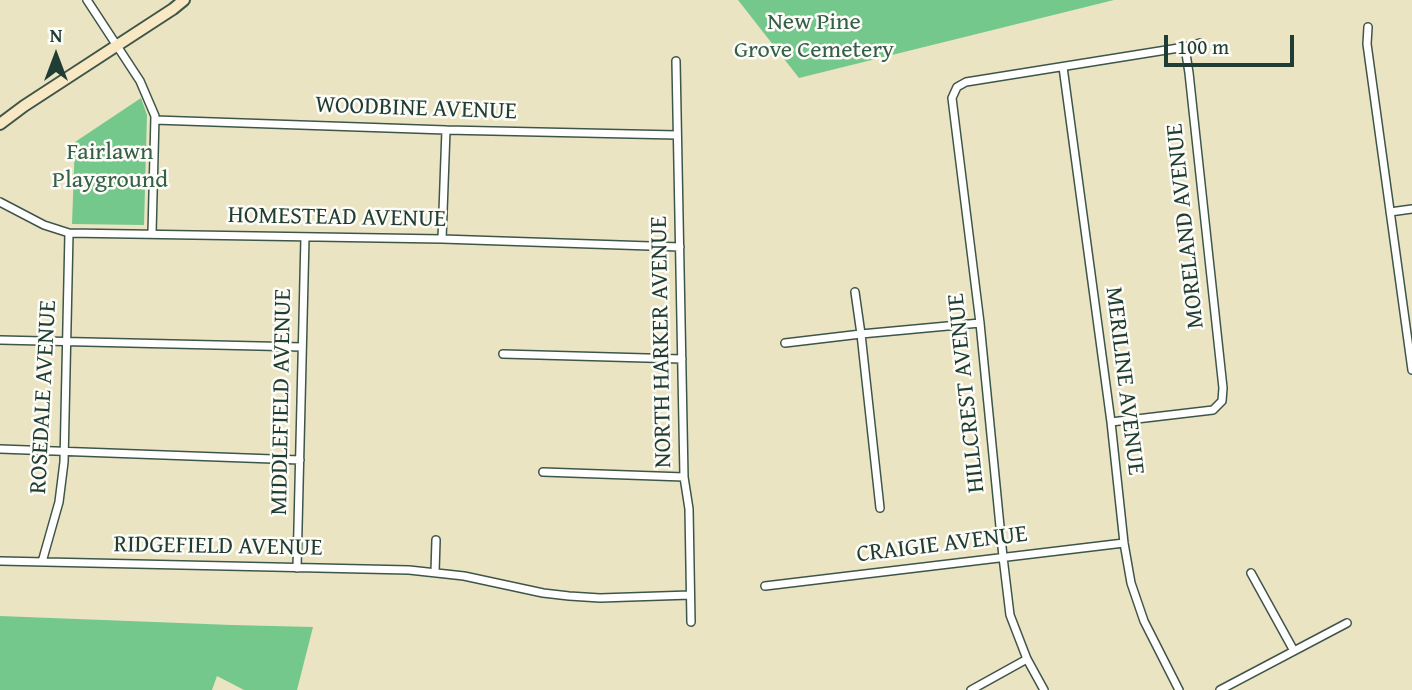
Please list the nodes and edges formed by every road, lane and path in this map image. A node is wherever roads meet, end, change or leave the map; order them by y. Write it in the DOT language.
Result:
graph roads {
  1 [pos="87,0"];
  2 [pos="184,0"];
  3 [pos="1368,27"];
  4 [pos="1200,43"];
  5 [pos="117,45"];
  6 [pos="1185,47"];
  7 [pos="676,61"];
  8 [pos="1063,67"];
  9 [pos="155,120"];
  10 [pos="0,124"];
  11 [pos="446,131"];
  12 [pos="677,135"];
  13 [pos="0,202"];
  14 [pos="1412,209"];
  15 [pos="1390,212"];
  16 [pos="69,233"];
  17 [pos="152,233"];
  18 [pos="305,237"];
  19 [pos="442,239"];
  20 [pos="680,247"];
  21 [pos="855,292"];
  22 [pos="980,323"];
  23 [pos="861,334"];
  24 [pos="0,340"];
  25 [pos="68,342"];
  26 [pos="785,343"];
  27 [pos="302,347"];
  28 [pos="503,354"];
  29 [pos="682,359"];
  30 [pos="1412,370"];
  31 [pos="1111,422"];
  32 [pos="0,449"];
  33 [pos="64,451"];
  34 [pos="300,460"];
  35 [pos="543,472"];
  36 [pos="684,477"];
  37 [pos="880,508"];
  38 [pos="436,540"];
  39 [pos="1124,542"];
  40 [pos="1003,557"];
  41 [pos="0,561"];
  42 [pos="42,562"];
  43 [pos="297,568"];
  44 [pos="435,572"];
  45 [pos="1251,573"];
  46 [pos="765,586"];
  47 [pos="690,595"];
  48 [pos="691,622"];
  49 [pos="1347,623"];
  50 [pos="1294,651"];
  51 [pos="1027,659"];
  52 [pos="971,690"];
  53 [pos="1044,690"];
  54 [pos="1179,690"];
  55 [pos="1220,690"];
  1 -- 5 [label="street"];
  2 -- 5 [label="main road"];
  3 -- 15 [label="street"];
  4 -- 6 [label="street"];
  5 -- 9 [label="street"];
  5 -- 10 [label="main road"];
  6 -- 8 [label="street"];
  6 -- 31 [label="street, MORELAND AVENUE"];
  7 -- 12 [label="street, NORTH HARKER AVENUE"];
  8 -- 22 [label="street, HILLCREST AVENUE"];
  8 -- 31 [label="street, MERILINE AVENUE"];
  9 -- 11 [label="street, WOODBINE AVENUE"];
  9 -- 17 [label="street"];
  11 -- 12 [label="street, WOODBINE AVENUE"];
  11 -- 19 [label="street"];
  12 -- 20 [label="street, NORTH HARKER AVENUE"];
  13 -- 16 [label="street, HOMESTEAD AVENUE"];
  14 -- 15 [label="street"];
  15 -- 30 [label="street"];
  16 -- 17 [label="street, HOMESTEAD AVENUE"];
  16 -- 25 [label="street, ROSEDALE AVENUE"];
  17 -- 18 [label="street, HOMESTEAD AVENUE"];
  18 -- 19 [label="street, HOMESTEAD AVENUE"];
  18 -- 27 [label="street, MIDDLEFIELD AVENUE"];
  19 -- 20 [label="street, HOMESTEAD AVENUE"];
  20 -- 29 [label="street, NORTH HARKER AVENUE"];
  21 -- 23 [label="street"];
  22 -- 23 [label="street"];
  22 -- 40 [label="street, HILLCREST AVENUE"];
  23 -- 26 [label="street"];
  23 -- 37 [label="street"];
  24 -- 25 [label="street"];
  25 -- 27 [label="street"];
  25 -- 33 [label="street, ROSEDALE AVENUE"];
  27 -- 34 [label="street, MIDDLEFIELD AVENUE"];
  28 -- 29 [label="street"];
  29 -- 36 [label="street, NORTH HARKER AVENUE"];
  31 -- 39 [label="street, MERILINE AVENUE"];
  32 -- 33 [label="street"];
  33 -- 34 [label="street"];
  33 -- 42 [label="street, ROSEDALE AVENUE"];
  34 -- 43 [label="street, MIDDLEFIELD AVENUE"];
  35 -- 36 [label="street"];
  36 -- 47 [label="street, NORTH HARKER AVENUE"];
  38 -- 44 [label="street"];
  39 -- 40 [label="street, CRAIGIE AVENUE"];
  39 -- 54 [label="street, MERILINE AVENUE"];
  40 -- 46 [label="street, CRAIGIE AVENUE"];
  40 -- 51 [label="street, HILLCREST AVENUE"];
  41 -- 42 [label="street, RIDGEFIELD AVENUE"];
  42 -- 43 [label="street, RIDGEFIELD AVENUE"];
  43 -- 44 [label="street, RIDGEFIELD AVENUE"];
  44 -- 47 [label="street, RIDGEFIELD AVENUE"];
  45 -- 50 [label="street"];
  47 -- 48 [label="street, NORTH HARKER AVENUE"];
  49 -- 50 [label="street"];
  50 -- 55 [label="street"];
  51 -- 52 [label="street"];
  51 -- 53 [label="street, HILLCREST AVENUE"];
}
